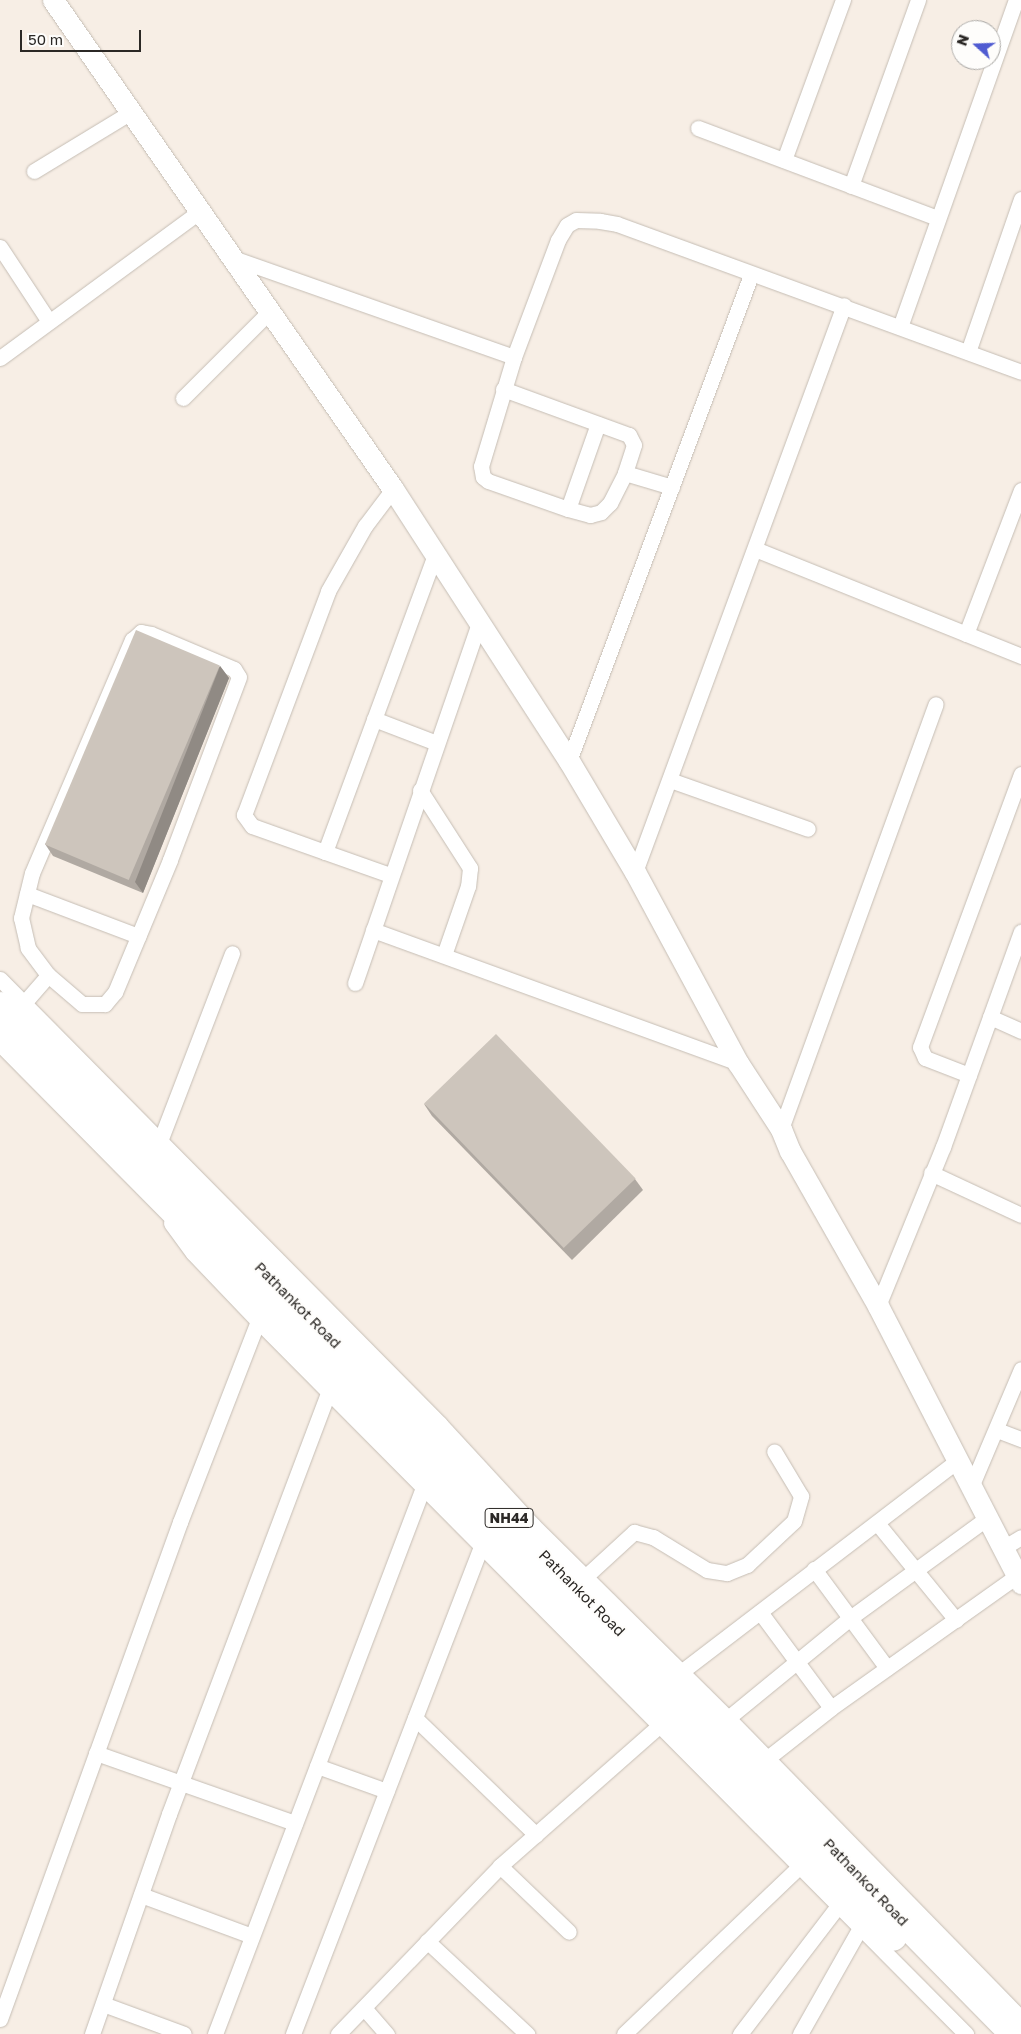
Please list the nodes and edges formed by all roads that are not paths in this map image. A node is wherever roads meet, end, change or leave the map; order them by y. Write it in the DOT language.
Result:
graph roads {
  1 [pos="54,0"];
  2 [pos="843,0"];
  3 [pos="918,0"];
  4 [pos="1016,0"];
  5 [pos="131,112"];
  6 [pos="698,128"];
  7 [pos="784,160"];
  8 [pos="34,170"];
  9 [pos="851,186"];
  10 [pos="1021,199"];
  11 [pos="200,211"];
  12 [pos="938,218"];
  13 [pos="0,248"];
  14 [pos="233,258"];
  15 [pos="752,275"];
  16 [pos="844,305"];
  17 [pos="270,311"];
  18 [pos="48,320"];
  19 [pos="900,326"];
  20 [pos="968,352"];
  21 [pos="514,357"];
  22 [pos="0,358"];
  23 [pos="1021,372"];
  24 [pos="503,389"];
  25 [pos="183,398"];
  26 [pos="598,424"];
  27 [pos="625,472"];
  28 [pos="672,488"];
  29 [pos="393,489"];
  30 [pos="1021,490"];
  31 [pos="568,509"];
  32 [pos="755,549"];
  33 [pos="435,554"];
  34 [pos="480,620"];
  35 [pos="966,634"];
  36 [pos="1021,656"];
  37 [pos="936,704"];
  38 [pos="374,719"];
  39 [pos="437,743"];
  40 [pos="569,761"];
  41 [pos="1021,774"];
  42 [pos="670,780"];
  43 [pos="420,790"];
  44 [pos="808,829"];
  45 [pos="325,852"];
  46 [pos="636,872"];
  47 [pos="390,875"];
  48 [pos="27,894"];
  49 [pos="373,930"];
  50 [pos="1021,932"];
  51 [pos="138,936"];
  52 [pos="232,953"];
  53 [pos="444,955"];
  54 [pos="48,975"];
  55 [pos="0,979"];
  56 [pos="355,983"];
  57 [pos="12,1005"];
  58 [pos="990,1017"];
  59 [pos="1021,1031"];
  60 [pos="0,1035"];
  61 [pos="738,1063"];
  62 [pos="969,1075"];
  63 [pos="781,1128"];
  64 [pos="160,1141"];
  65 [pos="128,1164"];
  66 [pos="931,1173"];
  67 [pos="1021,1214"];
  68 [pos="878,1306"];
  69 [pos="258,1321"];
  70 [pos="1021,1369"];
  71 [pos="330,1391"];
  72 [pos="997,1430"];
  73 [pos="1021,1439"];
  74 [pos="774,1451"];
  75 [pos="957,1461"];
  76 [pos="424,1485"];
  77 [pos="971,1487"];
  78 [pos="987,1518"];
  79 [pos="877,1523"];
  80 [pos="1021,1536"];
  81 [pos="482,1544"];
  82 [pos="1003,1548"];
  83 [pos="814,1569"];
  84 [pos="916,1570"];
  85 [pos="585,1577"];
  86 [pos="1019,1580"];
  87 [pos="760,1612"];
  88 [pos="850,1618"];
  89 [pos="956,1620"];
  90 [pos="796,1662"];
  91 [pos="887,1668"];
  92 [pos="681,1672"];
  93 [pos="831,1708"];
  94 [pos="415,1718"];
  95 [pos="728,1718"];
  96 [pos="659,1726"];
  97 [pos="96,1753"];
  98 [pos="765,1760"];
  99 [pos="317,1766"];
  100 [pos="181,1783"];
  101 [pos="387,1791"];
  102 [pos="295,1823"];
  103 [pos="536,1835"];
  104 [pos="500,1866"];
  105 [pos="799,1867"];
  106 [pos="141,1895"];
  107 [pos="838,1906"];
  108 [pos="860,1928"];
  109 [pos="569,1932"];
  110 [pos="252,1936"];
  111 [pos="427,1941"];
  112 [pos="103,2004"];
  113 [pos="364,2008"];
  114 [pos="1021,2018"];
  115 [pos="0,2019"];
  116 [pos="92,2034"];
  117 [pos="184,2034"];
  118 [pos="215,2034"];
  119 [pos="294,2034"];
  120 [pos="338,2034"];
  121 [pos="387,2034"];
  122 [pos="527,2034"];
  123 [pos="624,2034"];
  124 [pos="740,2034"];
  125 [pos="800,2034"];
  126 [pos="966,2034"];
  127 [pos="989,2034"];
  128 [pos="1014,2034"];
  1 -- 5 [label="street"];
  2 -- 7 [label="street"];
  3 -- 9 [label="street"];
  4 -- 12 [label="street"];
  5 -- 8 [label="street"];
  5 -- 11 [label="street"];
  6 -- 7 [label="street"];
  7 -- 9 [label="street"];
  9 -- 12 [label="street"];
  10 -- 20 [label="street"];
  11 -- 14 [label="street"];
  11 -- 18 [label="street"];
  12 -- 19 [label="street"];
  13 -- 18 [label="street"];
  14 -- 17 [label="street"];
  14 -- 21 [label="street"];
  15 -- 16 [label="street"];
  15 -- 21 [label="street"];
  15 -- 28 [label="street"];
  16 -- 19 [label="street"];
  16 -- 32 [label="street"];
  17 -- 25 [label="street"];
  17 -- 29 [label="street"];
  18 -- 22 [label="street"];
  19 -- 20 [label="street"];
  20 -- 23 [label="street"];
  21 -- 24 [label="street"];
  24 -- 26 [label="street"];
  24 -- 31 [label="street"];
  26 -- 27 [label="street"];
  26 -- 31 [label="street"];
  27 -- 28 [label="street"];
  27 -- 31 [label="street"];
  28 -- 40 [label="street"];
  29 -- 33 [label="street"];
  29 -- 45 [label="street"];
  30 -- 35 [label="street"];
  32 -- 35 [label="street"];
  32 -- 42 [label="street"];
  33 -- 34 [label="street"];
  33 -- 38 [label="street"];
  34 -- 39 [label="street"];
  34 -- 40 [label="street"];
  35 -- 36 [label="street"];
  37 -- 63 [label="street"];
  38 -- 39 [label="street"];
  38 -- 45 [label="street"];
  39 -- 43 [label="street"];
  40 -- 46 [label="street"];
  41 -- 62 [label="street"];
  42 -- 44 [label="street"];
  42 -- 46 [label="street"];
  43 -- 47 [label="street"];
  43 -- 53 [label="street"];
  45 -- 47 [label="street"];
  46 -- 61 [label="street"];
  47 -- 49 [label="street"];
  48 -- 51 [label="street"];
  48 -- 51 [label="street"];
  48 -- 54 [label="street"];
  49 -- 53 [label="street"];
  49 -- 56 [label="street"];
  50 -- 58 [label="street"];
  51 -- 54 [label="street"];
  52 -- 64 [label="street"];
  53 -- 61 [label="street"];
  54 -- 57 [label="street"];
  55 -- 57 [label="street"];
  57 -- 64 [label="street"];
  57 -- 128 [label="highway, Pathankot Road / NH44"];
  58 -- 59 [label="street"];
  58 -- 62 [label="street"];
  60 -- 65 [label="highway, NH44"];
  61 -- 63 [label="street"];
  62 -- 66 [label="street"];
  63 -- 68 [label="street"];
  64 -- 85 [label="street"];
  65 -- 69 [label="street"];
  65 -- 127 [label="highway, NH44"];
  66 -- 67 [label="street"];
  66 -- 68 [label="street"];
  68 -- 75 [label="street"];
  69 -- 71 [label="street"];
  69 -- 97 [label="street"];
  70 -- 72 [label="street"];
  71 -- 76 [label="street"];
  71 -- 100 [label="street"];
  72 -- 73 [label="street"];
  72 -- 77 [label="street"];
  74 -- 85 [label="street"];
  75 -- 77 [label="street"];
  75 -- 79 [label="street"];
  76 -- 81 [label="street"];
  76 -- 99 [label="street"];
  77 -- 78 [label="street"];
  78 -- 82 [label="street"];
  78 -- 84 [label="street"];
  79 -- 83 [label="street"];
  79 -- 84 [label="street"];
  80 -- 82 [label="street"];
  81 -- 94 [label="street"];
  81 -- 96 [label="street"];
  82 -- 86 [label="street"];
  83 -- 87 [label="street"];
  83 -- 88 [label="street"];
  84 -- 88 [label="street"];
  84 -- 89 [label="street"];
  85 -- 92 [label="street"];
  86 -- 89 [label="street"];
  87 -- 90 [label="street"];
  87 -- 92 [label="street"];
  88 -- 90 [label="street"];
  88 -- 91 [label="street"];
  89 -- 91 [label="street"];
  90 -- 93 [label="street"];
  90 -- 95 [label="street"];
  91 -- 93 [label="street"];
  92 -- 95 [label="street"];
  93 -- 98 [label="street"];
  94 -- 101 [label="street"];
  94 -- 103 [label="street"];
  95 -- 98 [label="street"];
  96 -- 103 [label="street"];
  96 -- 105 [label="street"];
  97 -- 100 [label="street"];
  97 -- 115 [label="street"];
  98 -- 114 [label="street"];
  99 -- 101 [label="street"];
  99 -- 102 [label="street"];
  100 -- 102 [label="street"];
  100 -- 106 [label="street"];
  101 -- 119 [label="street"];
  102 -- 110 [label="street"];
  103 -- 104 [label="street"];
  104 -- 109 [label="street"];
  104 -- 111 [label="street"];
  105 -- 107 [label="street"];
  105 -- 123 [label="street"];
  106 -- 110 [label="street"];
  106 -- 112 [label="street"];
  107 -- 108 [label="street"];
  107 -- 124 [label="street"];
  108 -- 125 [label="street"];
  108 -- 126 [label="street"];
  110 -- 118 [label="street"];
  111 -- 113 [label="street"];
  111 -- 122 [label="street"];
  112 -- 116 [label="street"];
  112 -- 117 [label="street"];
  113 -- 120 [label="street"];
  113 -- 121 [label="street"];
}
